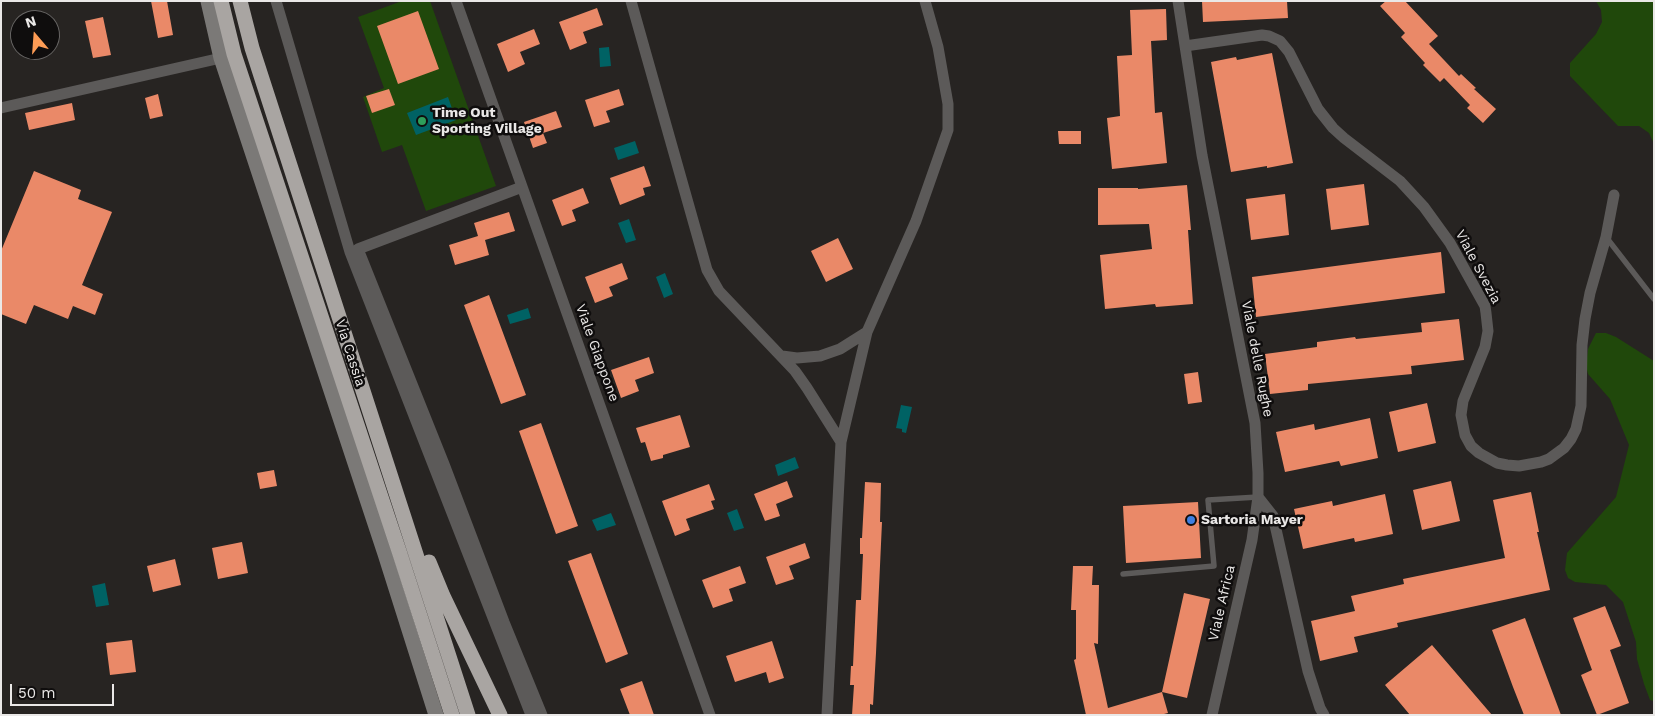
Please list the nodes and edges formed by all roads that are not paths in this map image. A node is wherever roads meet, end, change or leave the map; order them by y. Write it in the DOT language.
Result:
graph roads {
  1 [pos="208,1"];
  2 [pos="220,1"];
  3 [pos="240,1"];
  4 [pos="276,1"];
  5 [pos="456,1"];
  6 [pos="631,1"];
  7 [pos="926,1"];
  8 [pos="1178,1"];
  9 [pos="1185,46"];
  10 [pos="221,58"];
  11 [pos="1,108"];
  12 [pos="522,188"];
  13 [pos="1614,195"];
  14 [pos="1606,237"];
  15 [pos="1654,299"];
  16 [pos="867,332"];
  17 [pos="782,356"];
  18 [pos="841,442"];
  19 [pos="1258,497"];
  20 [pos="416,549"];
  21 [pos="1122,574"];
  22 [pos="436,715"];
  23 [pos="452,715"];
  24 [pos="468,715"];
  25 [pos="500,715"];
  26 [pos="530,715"];
  27 [pos="542,715"];
  28 [pos="710,715"];
  29 [pos="828,715"];
  30 [pos="1212,715"];
  31 [pos="1324,715"];
  1 -- 10 [label="street"];
  2 -- 23 [label="highway, Via Cassia"];
  3 -- 20 [label="highway, Via Cassia"];
  4 -- 26 [label="street"];
  5 -- 12 [label="street, Viale Giappone"];
  6 -- 17 [label="street"];
  7 -- 16 [label="street"];
  8 -- 9 [label="street, Viale delle Rughe"];
  9 -- 14 [label="street, Viale Svezia"];
  9 -- 19 [label="street, Viale delle Rughe"];
  10 -- 11 [label="street"];
  10 -- 22 [label="street"];
  12 -- 27 [label="street"];
  12 -- 28 [label="street, Viale Giappone"];
  13 -- 14 [label="street, Viale Svezia"];
  14 -- 15 [label="lane"];
  16 -- 17 [label="street"];
  16 -- 18 [label="street"];
  17 -- 18 [label="street"];
  18 -- 29 [label="street"];
  19 -- 21 [label="lane"];
  19 -- 30 [label="street, Viale Africa"];
  19 -- 31 [label="street"];
  20 -- 24 [label="highway, Via Cassia"];
  20 -- 25 [label="highway"];
}
